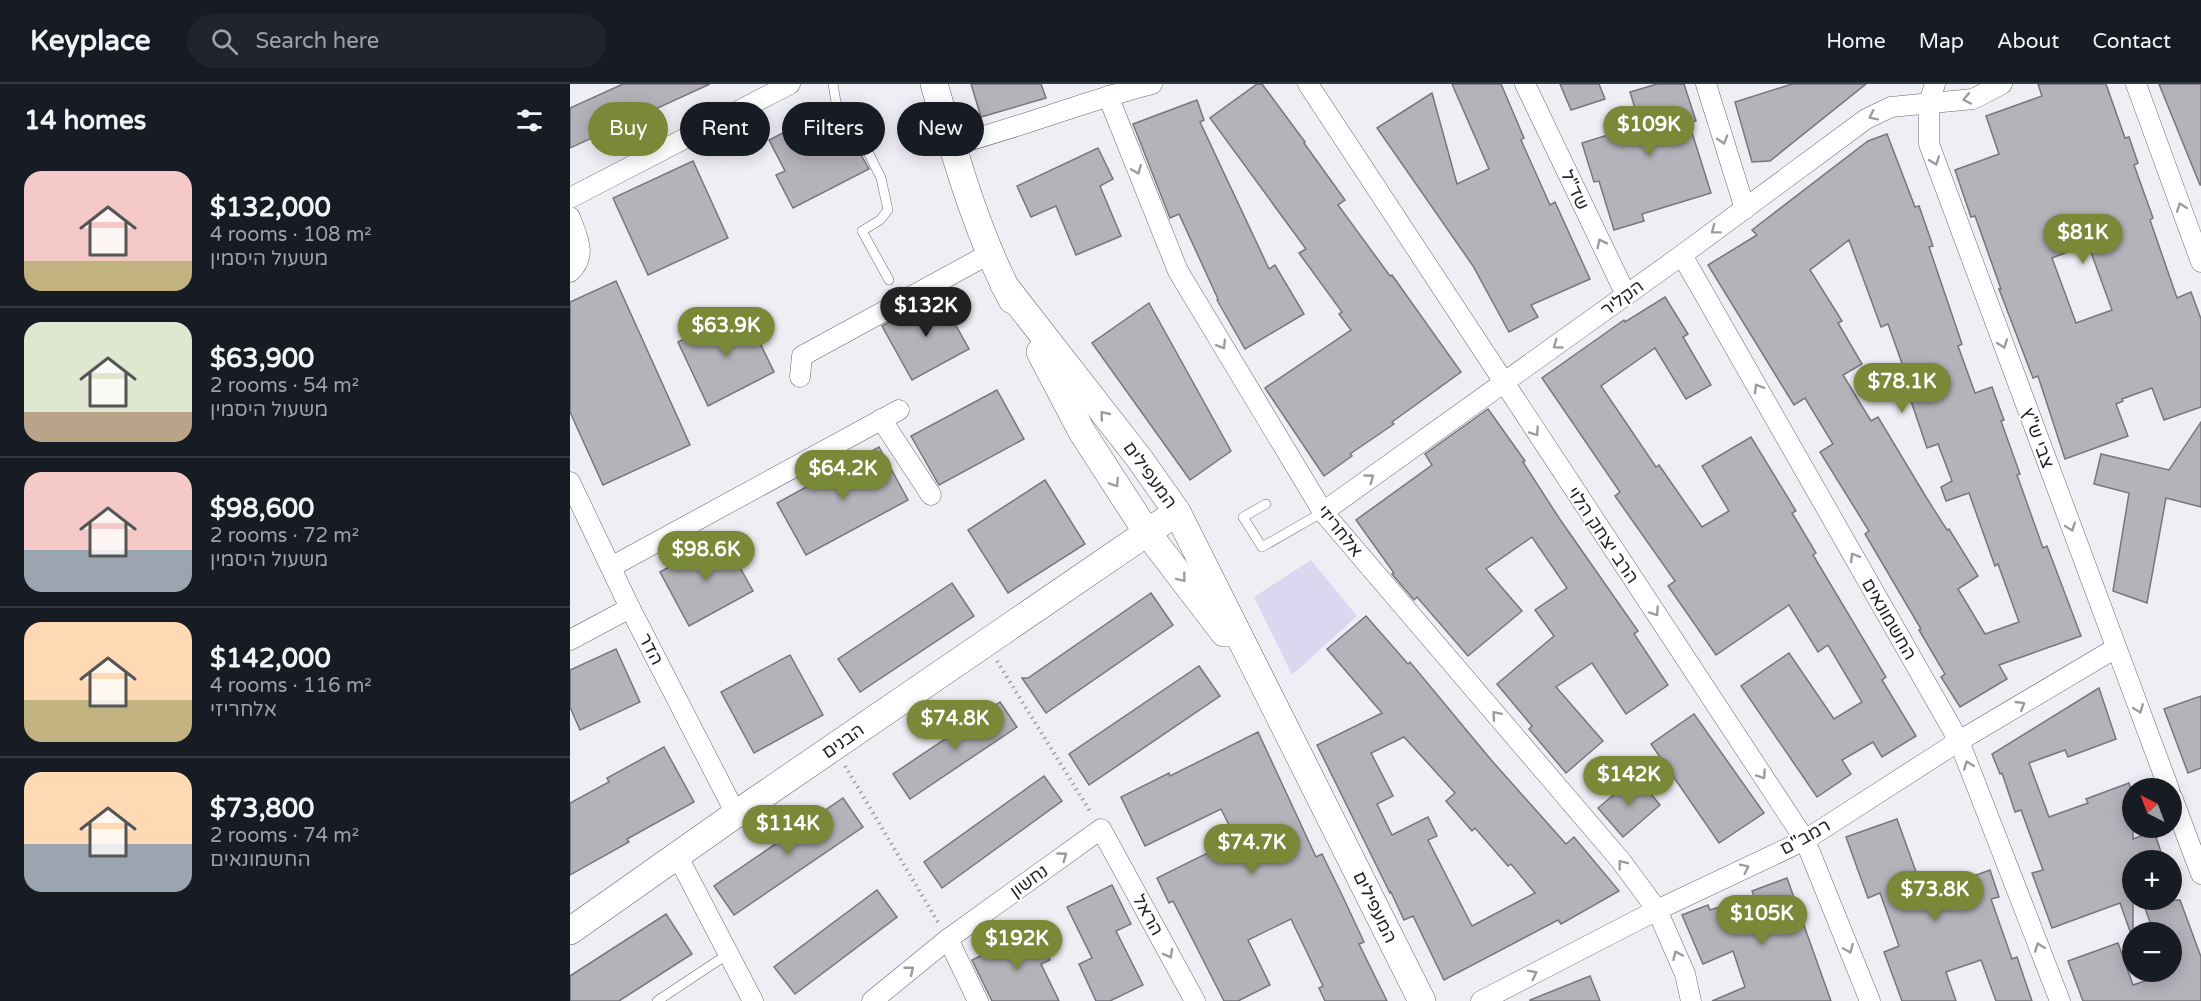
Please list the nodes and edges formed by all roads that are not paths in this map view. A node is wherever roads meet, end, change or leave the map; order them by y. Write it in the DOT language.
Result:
graph roads {
  1 [pos="790,84"];
  2 [pos="833,84"];
  3 [pos="934,84"];
  4 [pos="1152,84"];
  5 [pos="1308,84"];
  6 [pos="1525,84"];
  7 [pos="1706,84"];
  8 [pos="1935,84"];
  9 [pos="2002,84"];
  10 [pos="2136,84"];
  11 [pos="1130,87"];
  12 [pos="1108,96"];
  13 [pos="939,102"];
  14 [pos="1929,103"];
  15 [pos="984,137"];
  16 [pos="955,156"];
  17 [pos="570,198"];
  18 [pos="1744,209"];
  19 [pos="570,217"];
  20 [pos="989,254"];
  21 [pos="1682,255"];
  22 [pos="2201,262"];
  23 [pos="570,272"];
  24 [pos="889,280"];
  25 [pos="1005,285"];
  26 [pos="1626,295"];
  27 [pos="800,377"];
  28 [pos="1503,383"];
  29 [pos="570,482"];
  30 [pos="930,495"];
  31 [pos="1266,504"];
  32 [pos="1177,512"];
  33 [pos="1323,513"];
  34 [pos="1146,531"];
  35 [pos="611,567"];
  36 [pos="630,608"];
  37 [pos="570,640"];
  38 [pos="2116,648"];
  39 [pos="1264,684"];
  40 [pos="1959,741"];
  41 [pos="2165,778"];
  42 [pos="736,814"];
  43 [pos="2182,824"];
  44 [pos="1101,829"];
  45 [pos="1805,840"];
  46 [pos="677,855"];
  47 [pos="2201,874"];
  48 [pos="1657,910"];
  49 [pos="572,926"];
  50 [pos="948,939"];
  51 [pos="728,954"];
  52 [pos="657,1001"];
  53 [pos="753,1001"];
  54 [pos="872,1001"];
  55 [pos="978,1001"];
  56 [pos="1195,1001"];
  57 [pos="1422,1001"];
  58 [pos="1481,1001"];
  59 [pos="1691,1001"];
  60 [pos="1870,1001"];
  61 [pos="2060,1001"];
  1 -- 17 [label="street"];
  2 -- 24 [label="lane"];
  3 -- 13 [label="street, המעפילים"];
  4 -- 11 [label="street"];
  5 -- 28 [label="street, הרב יצחק הלוי"];
  26 -- 6 [label="street, שד\"ל, one-way"];
  7 -- 18 [label="street, one-way"];
  8 -- 14 [label="street, צבי ש\"ץ"];
  9 -- 14 [label="street, הקליר, one-way"];
  22 -- 10 [label="street, one-way"];
  11 -- 12 [label="street"];
  12 -- 15 [label="street"];
  12 -- 33 [label="street, אלחריזי, one-way"];
  14 -- 18 [label="street, הקליר, one-way"];
  14 -- 38 [label="street, צבי ש\"ץ, one-way"];
  16 -- 20 [label="street, המעפילים"];
  18 -- 21 [label="street, הקליר, one-way"];
  19 -- 23 [label="street"];
  20 -- 25 [label="street, המעפילים"];
  20 -- 27 [label="street"];
  21 -- 26 [label="street, הקליר"];
  40 -- 21 [label="street, החשמונאים, one-way"];
  32 -- 25 [label="street, המעפילים, one-way"];
  25 -- 34 [label="street, המעפילים, one-way"];
  26 -- 28 [label="street, הקליר, one-way"];
  33 -- 28 [label="street, הקליר, one-way"];
  28 -- 45 [label="street, הרב יצחק הלוי, one-way"];
  29 -- 35 [label="street, הדר"];
  30 -- 35 [label="street"];
  31 -- 33 [label="lane"];
  32 -- 34 [label="street, הבנים"];
  32 -- 39 [label="street, המעפילים"];
  48 -- 33 [label="street, אלחריזי, one-way"];
  34 -- 39 [label="street, המעפילים, one-way"];
  34 -- 42 [label="street, הבנים"];
  35 -- 36 [label="street, הדר"];
  36 -- 37 [label="street"];
  36 -- 42 [label="street, הדר"];
  40 -- 38 [label="street, רמב\"ם, one-way"];
  38 -- 41 [label="street, צבי ש\"ץ, one-way"];
  39 -- 57 [label="street, המעפילים"];
  40 -- 45 [label="street, רמב\"ם"];
  61 -- 40 [label="street, החשמונאים, one-way"];
  42 -- 46 [label="street, הבנים"];
  43 -- 47 [label="street"];
  50 -- 44 [label="street, נחשון, one-way"];
  44 -- 56 [label="street, הראל, one-way"];
  48 -- 45 [label="street, רמב\"ם, one-way"];
  45 -- 60 [label="street, הרב יצחק הלוי, one-way"];
  46 -- 49 [label="street, הבנים"];
  46 -- 51 [label="street"];
  58 -- 48 [label="street, רמב\"ם, one-way"];
  59 -- 48 [label="street, אלחריזי, one-way"];
  54 -- 50 [label="street, נחשון, one-way"];
  50 -- 55 [label="street"];
  51 -- 52 [label="lane"];
  51 -- 53 [label="street"];
}
